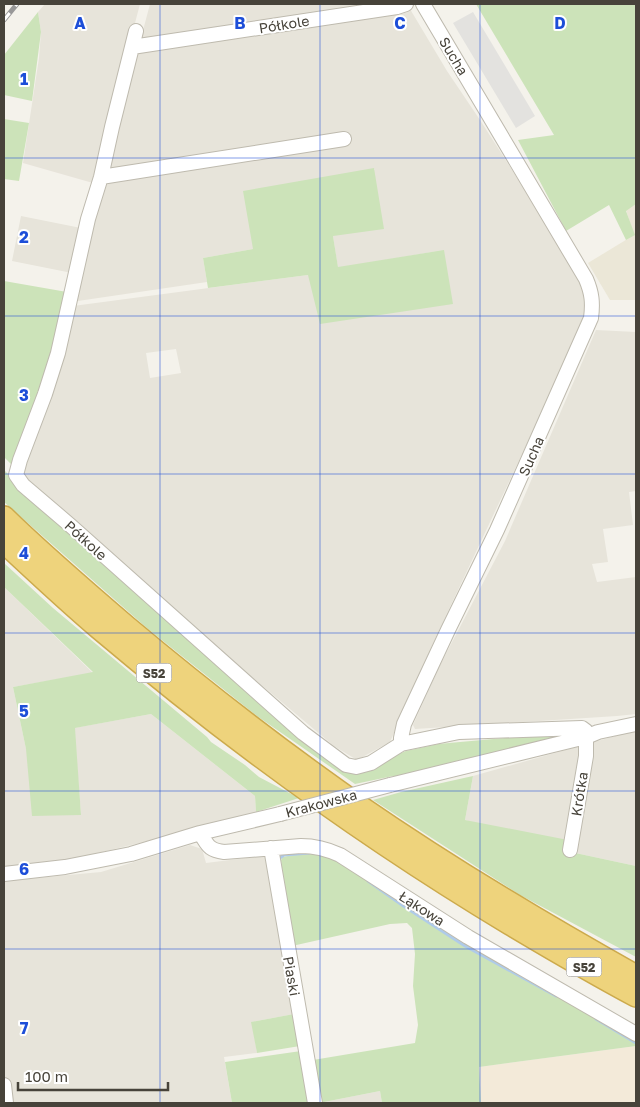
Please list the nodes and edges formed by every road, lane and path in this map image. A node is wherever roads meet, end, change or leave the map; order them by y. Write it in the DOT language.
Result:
graph roads {
  1 [pos="406,4"];
  2 [pos="423,4"];
  3 [pos="136,31"];
  4 [pos="132,47"];
  5 [pos="344,139"];
  6 [pos="101,178"];
  7 [pos="4,517"];
  8 [pos="4,542"];
  9 [pos="636,724"];
  10 [pos="586,737"];
  11 [pos="401,744"];
  12 [pos="200,833"];
  13 [pos="271,848"];
  14 [pos="570,850"];
  15 [pos="4,874"];
  16 [pos="584,947"];
  17 [pos="636,967"];
  18 [pos="636,976"];
  19 [pos="636,996"];
  20 [pos="636,1034"];
  21 [pos="4,1085"];
  22 [pos="6,1103"];
  23 [pos="314,1103"];
  1 -- 4 [label="street, Półkole"];
  2 -- 11 [label="street, Sucha"];
  3 -- 4 [label="street, Półkole"];
  4 -- 6 [label="street, Półkole"];
  5 -- 6 [label="street"];
  6 -- 11 [label="street, Półkole"];
  7 -- 16 [label="highway, S52"];
  8 -- 19 [label="highway, S52"];
  9 -- 10 [label="street, Krakowska"];
  10 -- 11 [label="street"];
  10 -- 12 [label="street, Krakowska, bridge"];
  10 -- 14 [label="street, Krótka"];
  12 -- 13 [label="street, Łąkowa"];
  12 -- 15 [label="street, Krakowska"];
  13 -- 20 [label="street, Łąkowa"];
  13 -- 23 [label="street, Piaski"];
  16 -- 17 [label="highway"];
  16 -- 18 [label="highway"];
  21 -- 22 [label="street"];
}
